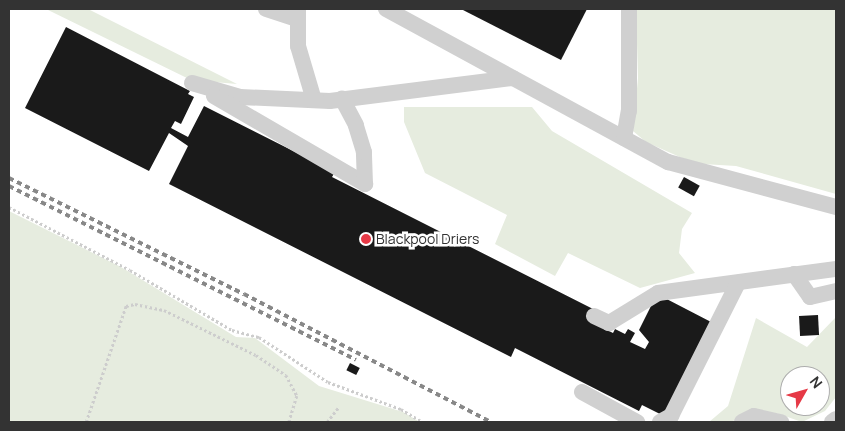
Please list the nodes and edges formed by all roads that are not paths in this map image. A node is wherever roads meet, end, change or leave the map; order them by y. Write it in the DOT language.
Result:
graph roads {
  1 [pos="266,9"];
  2 [pos="386,9"];
  3 [pos="629,9"];
  4 [pos="297,14"];
  5 [pos="513,78"];
  6 [pos="342,99"];
  7 [pos="314,100"];
  8 [pos="624,138"];
  9 [pos="836,207"];
  10 [pos="836,269"];
  11 [pos="794,274"];
  12 [pos="738,283"];
  13 [pos="836,291"];
  14 [pos="594,316"];
  15 [pos="582,392"];
  16 [pos="836,419"];
  17 [pos="637,422"];
  18 [pos="660,422"];
  19 [pos="742,422"];
  20 [pos="781,422"];
  21 [pos="832,422"];
  1 -- 4 [label="lane"];
  2 -- 5 [label="lane"];
  3 -- 8 [label="lane"];
  4 -- 7 [label="lane"];
  5 -- 6 [label="lane"];
  5 -- 8 [label="lane"];
  6 -- 7 [label="lane"];
  6 -- 7 [label="lane"];
  8 -- 9 [label="lane"];
  10 -- 11 [label="lane"];
  11 -- 12 [label="lane"];
  11 -- 13 [label="lane"];
  12 -- 14 [label="lane"];
  12 -- 18 [label="lane"];
  15 -- 17 [label="lane"];
  16 -- 21 [label="lane"];
  19 -- 20 [label="lane"];
}
